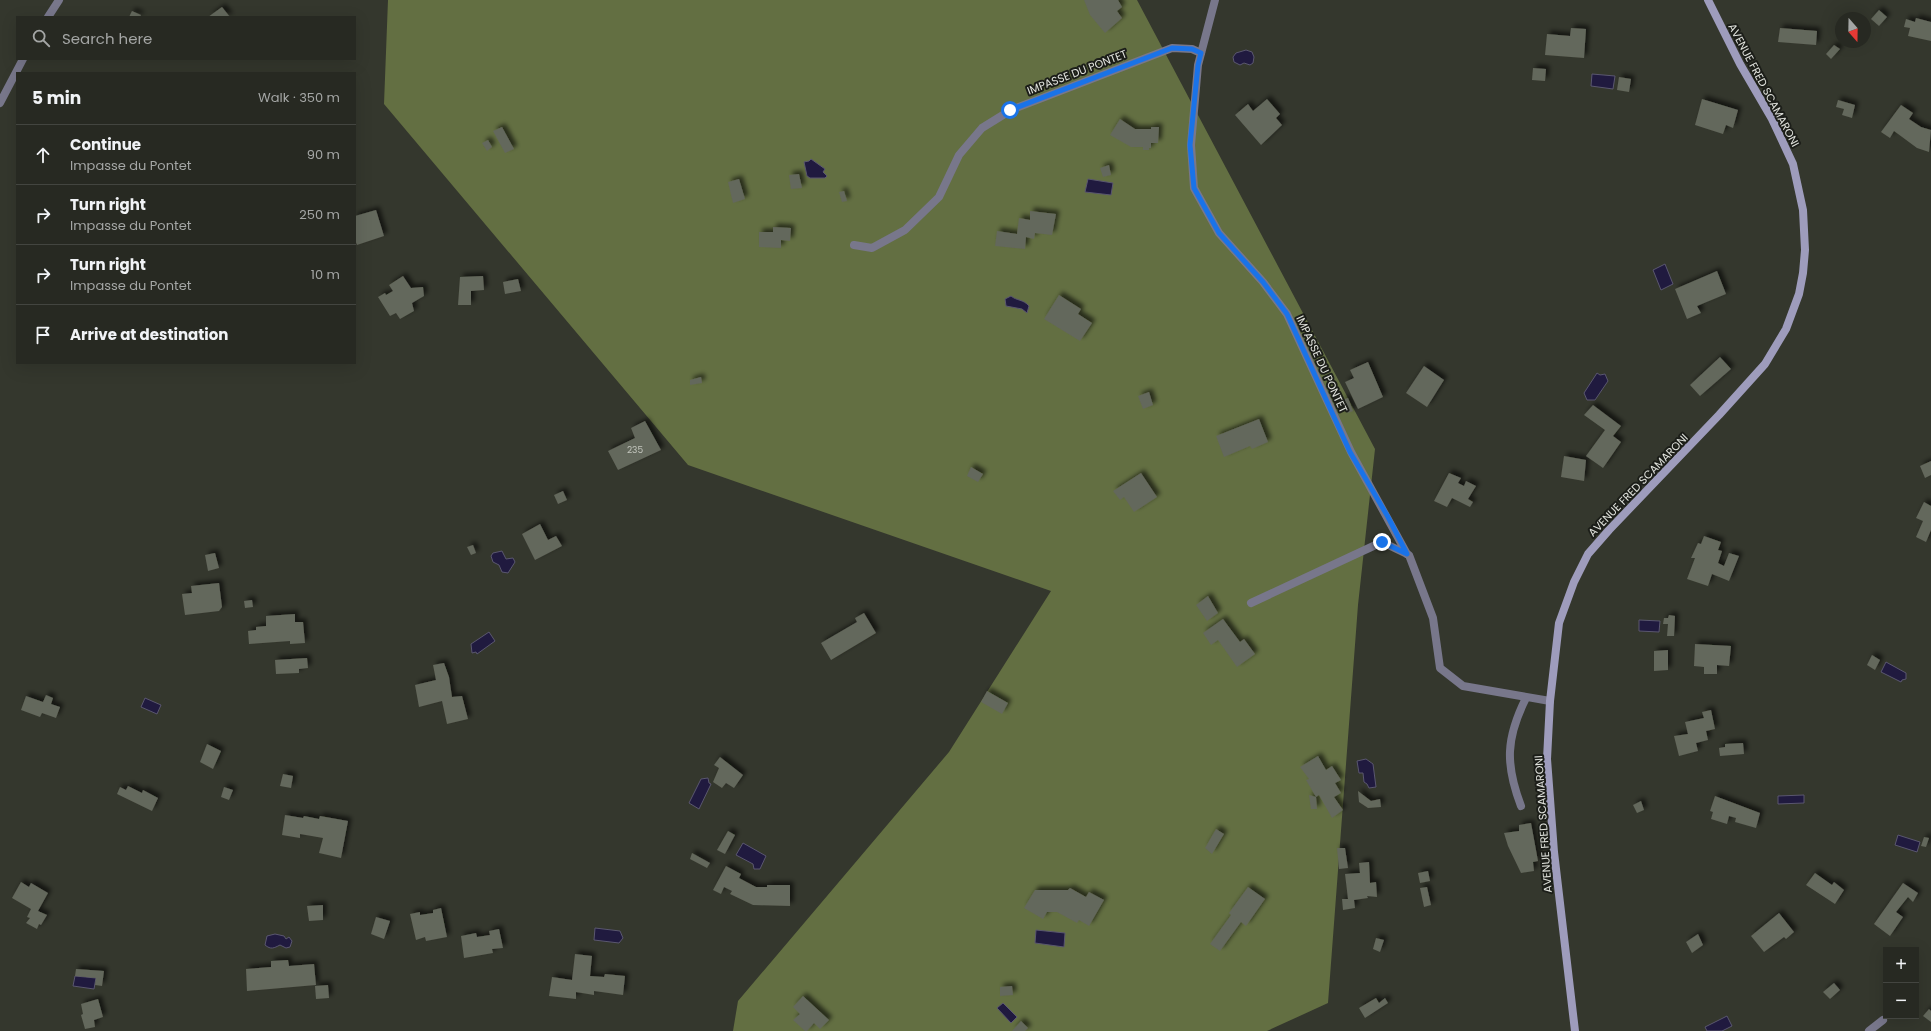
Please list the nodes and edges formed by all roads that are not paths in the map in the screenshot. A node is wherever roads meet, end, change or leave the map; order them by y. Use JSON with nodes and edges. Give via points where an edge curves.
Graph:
{"nodes":[{"id":1,"x":59,"y":0,"type":"edge"},
{"id":2,"x":1215,"y":0,"type":"edge"},
{"id":3,"x":1708,"y":0,"type":"edge"},
{"id":4,"x":49,"y":16,"type":"edge"},
{"id":5,"x":1201,"y":53,"type":"junction"},
{"id":6,"x":22,"y":60,"type":"edge"},
{"id":7,"x":16,"y":72,"type":"edge"},
{"id":8,"x":16,"y":72,"type":"edge"},
{"id":9,"x":0,"y":103,"type":"edge"},
{"id":10,"x":854,"y":245,"type":"dead end"},
{"id":11,"x":1407,"y":554,"type":"junction"},
{"id":12,"x":1251,"y":603,"type":"dead end"},
{"id":13,"x":1526,"y":698,"type":"junction"},
{"id":14,"x":1550,"y":701,"type":"junction"},
{"id":15,"x":1521,"y":806,"type":"dead end"},
{"id":16,"x":1883,"y":1020,"type":"dead end"},
{"id":17,"x":1574,"y":1031,"type":"edge"},
{"id":18,"x":1869,"y":1031,"type":"edge"}],
"edges":[{"from":1,"to":4,"type":"street"},
{"from":2,"to":5,"type":"street","name":"IMPASSE DU PONTET"},
{"from":3,"to":14,"type":"main road","name":"AVENUE FRED SCAMARONI","via":[[1793,164],[1803,210],[1805,250],[1799,294],[1786,329],[1765,364],[1588,554],[1574,582],[1559,623]]},
{"from":5,"to":10,"type":"street","name":"IMPASSE DU PONTET","via":[[1192,49],[1172,48],[1010,110],[982,128],[959,155],[939,197],[905,230],[872,248]]},
{"from":5,"to":11,"type":"street","name":"IMPASSE DU PONTET","via":[[1190,145],[1194,188],[1219,233],[1263,282],[1287,314],[1350,452]]},
{"from":6,"to":8,"type":"street"},
{"from":7,"to":9,"type":"street"},
{"from":11,"to":12,"type":"street","via":[[1382,542]]},
{"from":11,"to":13,"type":"street","name":"IMPASSE DU PONTET","via":[[1433,618],[1440,668],[1464,686]]},
{"from":13,"to":14,"type":"street","name":"IMPASSE DU PONTET"},
{"from":13,"to":15,"type":"street","via":[[1517,716],[1509,749],[1514,787]]},
{"from":14,"to":17,"type":"main road","name":"AVENUE FRED SCAMARONI","via":[[1547,759]]},
{"from":16,"to":18,"type":"street"}]}
